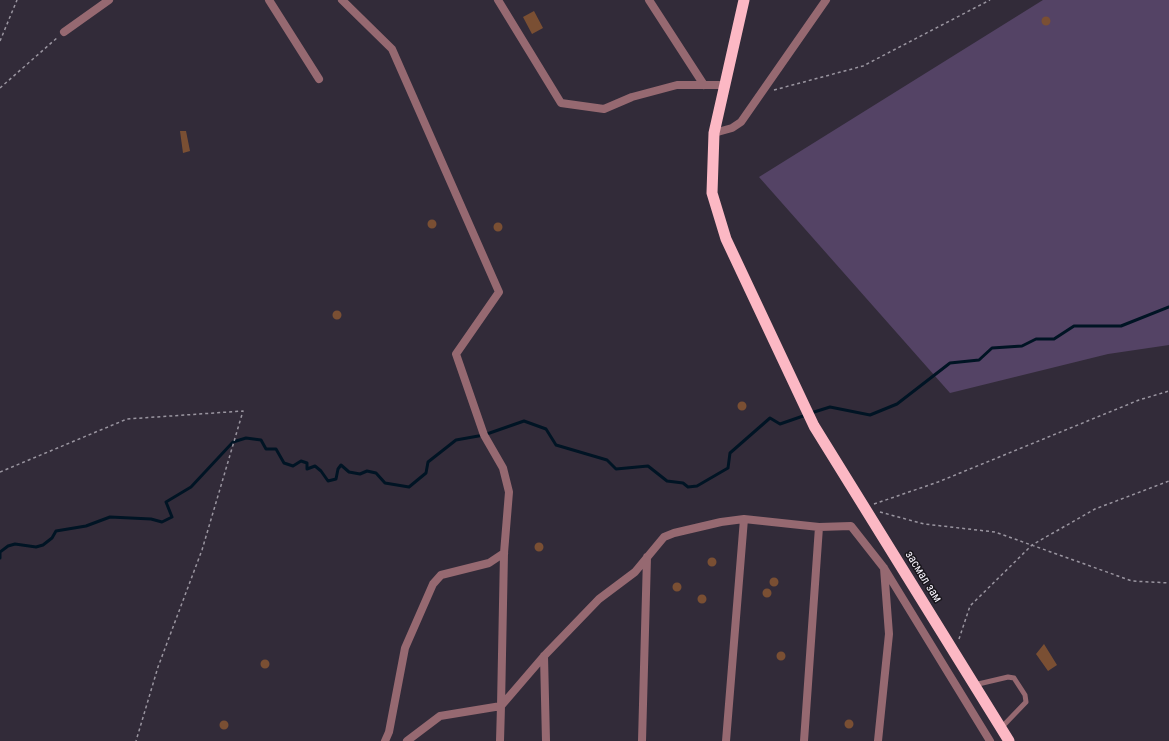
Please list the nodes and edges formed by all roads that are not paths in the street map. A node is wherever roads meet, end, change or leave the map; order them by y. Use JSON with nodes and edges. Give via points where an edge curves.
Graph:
{"nodes":[{"id":1,"x":109,"y":0,"type":"edge"},
{"id":2,"x":269,"y":0,"type":"edge"},
{"id":3,"x":342,"y":0,"type":"edge"},
{"id":4,"x":498,"y":0,"type":"edge"},
{"id":5,"x":649,"y":0,"type":"edge"},
{"id":6,"x":744,"y":0,"type":"edge"},
{"id":7,"x":826,"y":0,"type":"edge"},
{"id":8,"x":64,"y":32,"type":"road end"},
{"id":9,"x":319,"y":79,"type":"dead end"},
{"id":10,"x":704,"y":85,"type":"junction"},
{"id":11,"x":725,"y":85,"type":"junction"},
{"id":12,"x":714,"y":133,"type":"junction"},
{"id":13,"x":744,"y":519,"type":"junction"},
{"id":14,"x":819,"y":527,"type":"junction"},
{"id":15,"x":504,"y":553,"type":"junction"},
{"id":16,"x":647,"y":557,"type":"junction"},
{"id":17,"x":884,"y":568,"type":"junction"},
{"id":18,"x":544,"y":656,"type":"junction"},
{"id":19,"x":974,"y":685,"type":"junction"},
{"id":20,"x":500,"y":706,"type":"junction"},
{"id":21,"x":1001,"y":728,"type":"junction"},
{"id":22,"x":385,"y":741,"type":"edge"},
{"id":23,"x":408,"y":741,"type":"edge"},
{"id":24,"x":500,"y":741,"type":"edge"},
{"id":25,"x":546,"y":741,"type":"edge"},
{"id":26,"x":642,"y":741,"type":"edge"},
{"id":27,"x":726,"y":741,"type":"edge"},
{"id":28,"x":804,"y":741,"type":"edge"},
{"id":29,"x":878,"y":741,"type":"edge"},
{"id":30,"x":990,"y":741,"type":"edge"},
{"id":31,"x":1009,"y":741,"type":"edge"}],
"edges":[{"from":1,"to":8,"type":"street"},
{"from":2,"to":9,"type":"street"},
{"from":3,"to":15,"type":"street","via":[[392,49],[499,292],[456,354],[484,436],[503,468],[509,492]]},
{"from":4,"to":10,"type":"street","via":[[562,103],[604,109],[632,97],[677,85]]},
{"from":5,"to":10,"type":"street"},
{"from":6,"to":11,"type":"highway","name":"засмал зам"},
{"from":7,"to":12,"type":"street","via":[[740,122],[732,128]]},
{"from":10,"to":11,"type":"street"},
{"from":11,"to":12,"type":"highway","name":"засмал зам"},
{"from":12,"to":19,"type":"highway","name":"засмал зам","via":[[712,193],[726,239],[801,400],[814,426]]},
{"from":13,"to":14,"type":"street"},
{"from":13,"to":16,"type":"street","via":[[674,533],[664,537]]},
{"from":13,"to":27,"type":"street"},
{"from":14,"to":17,"type":"street","via":[[851,526]]},
{"from":14,"to":28,"type":"street"},
{"from":15,"to":20,"type":"street"},
{"from":15,"to":22,"type":"street","via":[[489,564],[441,575],[433,584],[405,648],[389,732]]},
{"from":16,"to":18,"type":"street","via":[[634,572],[599,599]]},
{"from":16,"to":26,"type":"street"},
{"from":17,"to":29,"type":"street","via":[[889,634]]},
{"from":17,"to":30,"type":"street"},
{"from":18,"to":20,"type":"street"},
{"from":18,"to":25,"type":"street"},
{"from":19,"to":21,"type":"highway","name":"засмал зам"},
{"from":19,"to":21,"type":"lane","via":[[1008,677],[1014,678],[1025,695],[1026,702]]},
{"from":20,"to":23,"type":"street","via":[[440,716]]},
{"from":20,"to":24,"type":"street"},
{"from":21,"to":31,"type":"highway","name":"засмал зам"}]}
